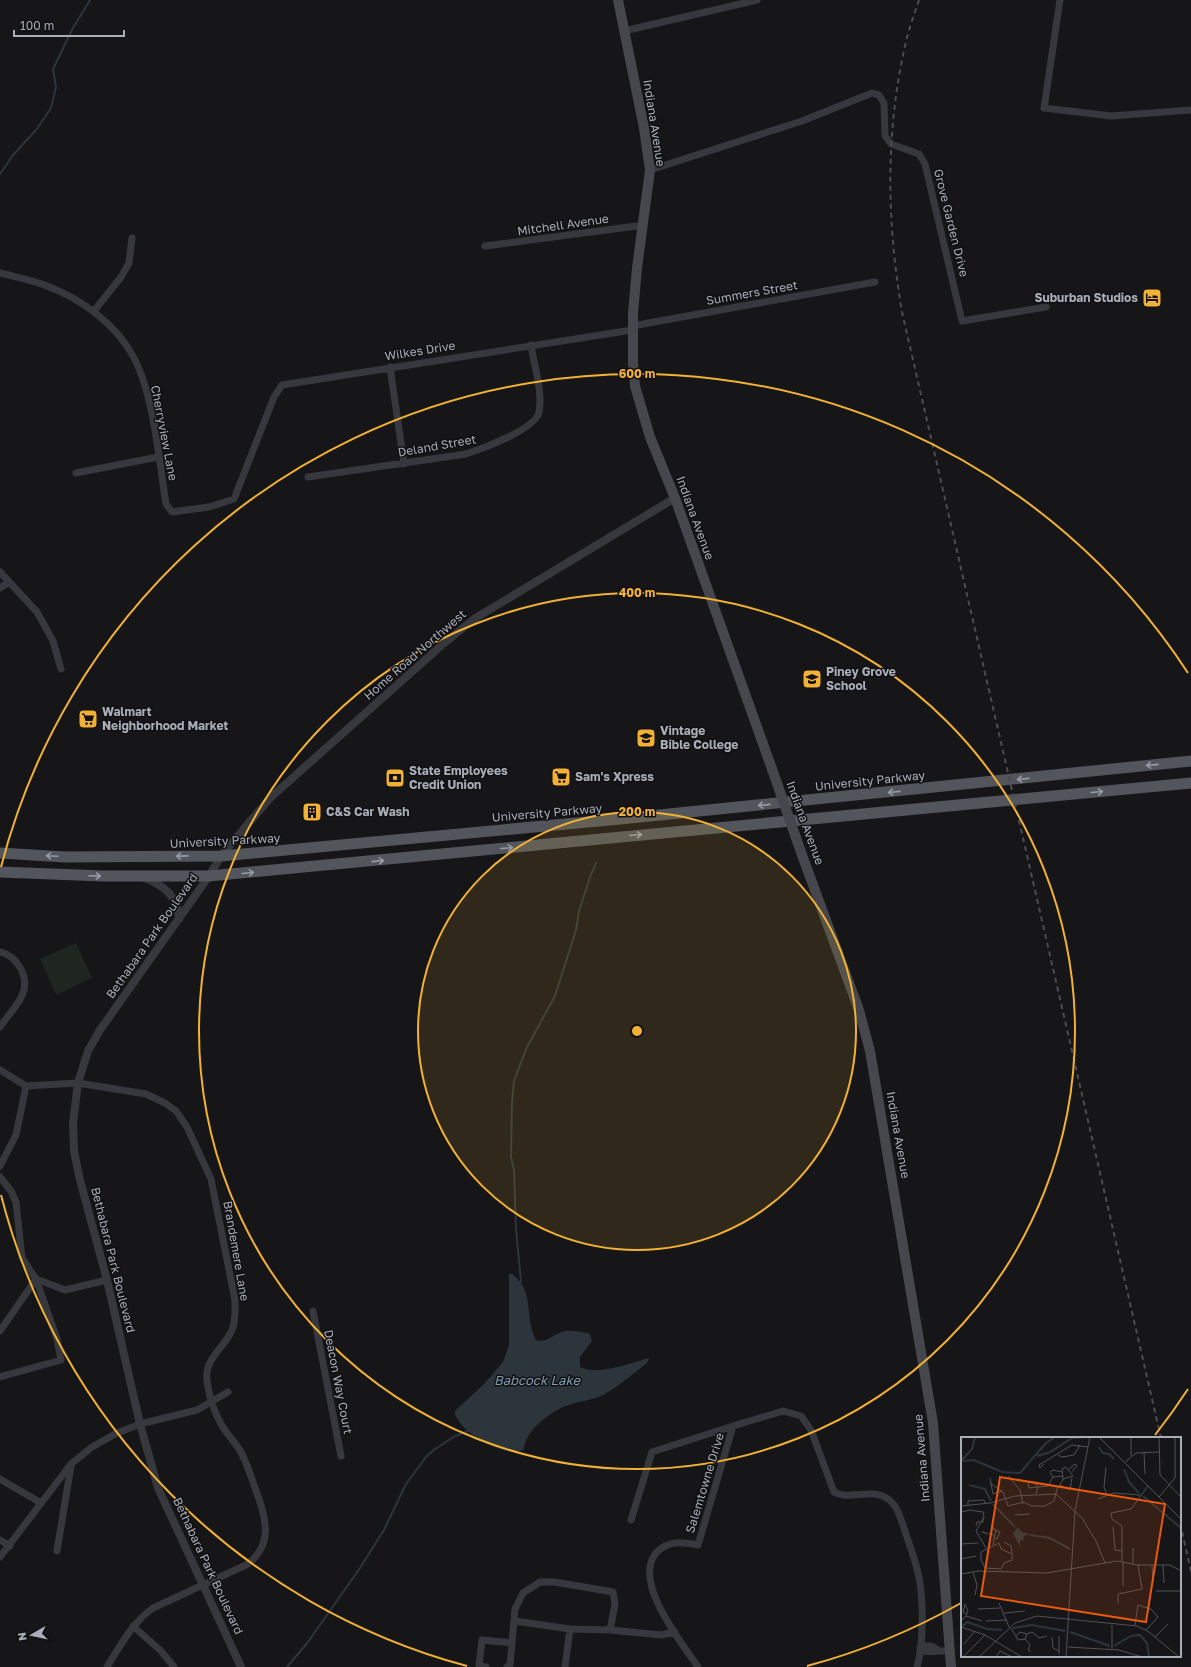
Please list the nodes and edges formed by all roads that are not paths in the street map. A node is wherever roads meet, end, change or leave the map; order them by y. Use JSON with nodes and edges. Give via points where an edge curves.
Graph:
{"nodes":[{"id":1,"x":618,"y":0,"type":"edge"},
{"id":2,"x":757,"y":0,"type":"edge"},
{"id":3,"x":1060,"y":0,"type":"edge"},
{"id":4,"x":624,"y":31,"type":"junction"},
{"id":5,"x":1191,"y":110,"type":"edge"},
{"id":6,"x":650,"y":170,"type":"junction"},
{"id":7,"x":644,"y":225,"type":"junction"},
{"id":8,"x":132,"y":238,"type":"dead end"},
{"id":9,"x":485,"y":246,"type":"dead end"},
{"id":10,"x":0,"y":273,"type":"edge"},
{"id":11,"x":875,"y":282,"type":"dead end"},
{"id":12,"x":1046,"y":307,"type":"dead end"},
{"id":13,"x":94,"y":311,"type":"junction"},
{"id":14,"x":632,"y":328,"type":"junction"},
{"id":15,"x":531,"y":345,"type":"junction"},
{"id":16,"x":390,"y":367,"type":"junction"},
{"id":17,"x":254,"y":450,"type":"joint"},
{"id":18,"x":158,"y":457,"type":"junction"},
{"id":19,"x":404,"y":464,"type":"junction"},
{"id":20,"x":76,"y":472,"type":"dead end"},
{"id":21,"x":308,"y":477,"type":"dead end"},
{"id":22,"x":675,"y":498,"type":"junction"},
{"id":23,"x":0,"y":572,"type":"edge"},
{"id":24,"x":9,"y":582,"type":"junction"},
{"id":25,"x":0,"y":588,"type":"edge"},
{"id":26,"x":61,"y":669,"type":"dead end"},
{"id":27,"x":1191,"y":761,"type":"edge"},
{"id":28,"x":1191,"y":783,"type":"edge"},
{"id":29,"x":0,"y":853,"type":"edge"},
{"id":30,"x":221,"y":856,"type":"junction"},
{"id":31,"x":0,"y":872,"type":"edge"},
{"id":32,"x":140,"y":876,"type":"junction"},
{"id":33,"x":209,"y":876,"type":"junction"},
{"id":34,"x":179,"y":919,"type":"junction"},
{"id":35,"x":0,"y":952,"type":"edge"},
{"id":36,"x":0,"y":1027,"type":"edge"},
{"id":37,"x":0,"y":1070,"type":"edge"},
{"id":38,"x":78,"y":1083,"type":"junction"},
{"id":39,"x":26,"y":1086,"type":"junction"},
{"id":40,"x":0,"y":1166,"type":"edge"},
{"id":41,"x":0,"y":1177,"type":"edge"},
{"id":42,"x":36,"y":1279,"type":"junction"},
{"id":43,"x":107,"y":1280,"type":"junction"},
{"id":44,"x":314,"y":1311,"type":"dead end"},
{"id":45,"x":0,"y":1331,"type":"edge"},
{"id":46,"x":0,"y":1378,"type":"edge"},
{"id":47,"x":228,"y":1392,"type":"dead end"},
{"id":48,"x":213,"y":1402,"type":"junction"},
{"id":49,"x":140,"y":1424,"type":"junction"},
{"id":50,"x":733,"y":1426,"type":"junction"},
{"id":51,"x":341,"y":1456,"type":"dead end"},
{"id":52,"x":71,"y":1464,"type":"junction"},
{"id":53,"x":0,"y":1479,"type":"edge"},
{"id":54,"x":41,"y":1503,"type":"junction"},
{"id":55,"x":631,"y":1520,"type":"dead end"},
{"id":56,"x":0,"y":1540,"type":"edge"},
{"id":57,"x":10,"y":1546,"type":"junction"},
{"id":58,"x":56,"y":1551,"type":"dead end"},
{"id":59,"x":0,"y":1557,"type":"edge"},
{"id":60,"x":204,"y":1585,"type":"junction"},
{"id":61,"x":515,"y":1621,"type":"junction"},
{"id":62,"x":133,"y":1626,"type":"junction"},
{"id":63,"x":570,"y":1629,"type":"junction"},
{"id":64,"x":610,"y":1630,"type":"junction"},
{"id":65,"x":675,"y":1632,"type":"junction"},
{"id":66,"x":512,"y":1643,"type":"junction"},
{"id":67,"x":922,"y":1647,"type":"junction"},
{"id":68,"x":949,"y":1650,"type":"junction"},
{"id":69,"x":107,"y":1667,"type":"edge"},
{"id":70,"x":174,"y":1667,"type":"edge"},
{"id":71,"x":241,"y":1667,"type":"edge"},
{"id":72,"x":486,"y":1667,"type":"edge"},
{"id":73,"x":507,"y":1667,"type":"edge"},
{"id":74,"x":566,"y":1667,"type":"edge"},
{"id":75,"x":698,"y":1667,"type":"edge"},
{"id":76,"x":917,"y":1667,"type":"edge"},
{"id":77,"x":951,"y":1667,"type":"edge"}],
"edges":[{"from":1,"to":4,"type":"main road","name":"Indiana Avenue"},
{"from":2,"to":4,"type":"street"},
{"from":3,"to":5,"type":"street","via":[[1044,108],[1111,116]]},
{"from":4,"to":6,"type":"main road","name":"Indiana Avenue"},
{"from":6,"to":7,"type":"main road","name":"Indiana Avenue"},
{"from":6,"to":12,"type":"street","name":"Grove Garden Drive","via":[[802,121],[872,93],[878,95],[884,103],[884,136],[891,144],[919,154],[925,164],[962,321]]},
{"from":7,"to":9,"type":"street","name":"Mitchell Avenue"},
{"from":7,"to":14,"type":"main road","name":"Indiana Avenue"},
{"from":8,"to":13,"type":"street","via":[[129,263]]},
{"from":10,"to":13,"type":"street","name":"Cherryview Lane","via":[[47,286]]},
{"from":11,"to":14,"type":"street","name":"Summers Street"},
{"from":13,"to":18,"type":"street","name":"Cherryview Lane","via":[[109,325],[134,358],[150,406]]},
{"from":14,"to":15,"type":"street","name":"Wilkes Drive"},
{"from":14,"to":22,"type":"main road","name":"Indiana Avenue","via":[[638,399],[650,437]]},
{"from":15,"to":16,"type":"street","name":"Wilkes Drive"},
{"from":15,"to":19,"type":"street","name":"Deland Street","via":[[539,396],[539,414],[532,424],[485,448],[466,454]]},
{"from":16,"to":17,"type":"street","name":"Wilkes Drive","via":[[282,385],[274,397]]},
{"from":16,"to":19,"type":"street"},
{"from":17,"to":18,"type":"street","name":"Cherryview Lane","via":[[234,499],[210,507],[172,512],[166,504]]},
{"from":18,"to":20,"type":"street"},
{"from":19,"to":21,"type":"street","name":"Deland Street"},
{"from":22,"to":30,"type":"street","name":"Home Road Northwest","via":[[474,619],[270,798]]},
{"from":22,"to":68,"type":"main road","name":"Indiana Avenue","bridge":true,"via":[[859,1010],[870,1051],[935,1440]]},
{"from":23,"to":24,"type":"street"},
{"from":24,"to":25,"type":"street"},
{"from":24,"to":26,"type":"street","via":[[37,612],[53,641]]},
{"from":27,"to":30,"type":"main road","name":"University Parkway","one_way":true},
{"from":33,"to":28,"type":"main road","one_way":true},
{"from":30,"to":29,"type":"main road","name":"University Parkway","one_way":true,"via":[[70,857]]},
{"from":30,"to":33,"type":"street","name":"Home Road Northwest"},
{"from":31,"to":32,"type":"main road","one_way":true},
{"from":32,"to":33,"type":"main road"},
{"from":32,"to":34,"type":"street","via":[[154,882],[173,897],[177,904]]},
{"from":33,"to":34,"type":"street","name":"Bethabara Park Boulevard"},
{"from":34,"to":38,"type":"street","name":"Bethabara Park Boulevard","via":[[100,1030],[88,1051]]},
{"from":35,"to":36,"type":"street","via":[[15,960],[24,981],[22,994]]},
{"from":37,"to":39,"type":"street"},
{"from":38,"to":39,"type":"street","name":"Brandemere Lane"},
{"from":38,"to":43,"type":"street","name":"Bethabara Park Boulevard","via":[[73,1123],[74,1151]]},
{"from":38,"to":48,"type":"street","name":"Brandemere Lane","via":[[146,1094],[165,1103],[180,1116],[207,1166],[235,1300],[232,1330],[208,1366],[207,1386]]},
{"from":39,"to":40,"type":"street","via":[[16,1135]]},
{"from":41,"to":42,"type":"street","via":[[16,1202],[22,1258]]},
{"from":42,"to":43,"type":"street","via":[[65,1290]]},
{"from":42,"to":45,"type":"street"},
{"from":42,"to":46,"type":"street","via":[[57,1339],[61,1360]]},
{"from":43,"to":49,"type":"street","name":"Bethabara Park Boulevard"},
{"from":44,"to":51,"type":"street","name":"Deacon Way Court"},
{"from":47,"to":48,"type":"street"},
{"from":48,"to":49,"type":"street","via":[[187,1414]]},
{"from":48,"to":60,"type":"street","name":"Brandemere Lane","via":[[220,1422],[245,1462],[262,1508],[266,1528],[262,1548],[255,1559]]},
{"from":49,"to":52,"type":"street","via":[[103,1440]]},
{"from":49,"to":60,"type":"street","name":"Bethabara Park Boulevard","via":[[158,1488]]},
{"from":50,"to":55,"type":"street","via":[[652,1452]]},
{"from":50,"to":65,"type":"street","name":"Salemtowne Drive","via":[[698,1545],[681,1542],[666,1545],[657,1552],[651,1562],[650,1576],[659,1607]]},
{"from":50,"to":67,"type":"street","name":"Salemtowne Drive","via":[[778,1412],[795,1413],[811,1430],[834,1492],[841,1495],[881,1495],[892,1503],[918,1571]]},
{"from":52,"to":54,"type":"street"},
{"from":52,"to":58,"type":"street"},
{"from":53,"to":54,"type":"street"},
{"from":54,"to":57,"type":"street"},
{"from":56,"to":57,"type":"street"},
{"from":57,"to":59,"type":"street"},
{"from":60,"to":62,"type":"street","name":"Brandemere Lane","via":[[153,1608]]},
{"from":60,"to":71,"type":"street","name":"Bethabara Park Boulevard"},
{"from":61,"to":63,"type":"street"},
{"from":61,"to":64,"type":"street","via":[[515,1609],[523,1593],[540,1582],[555,1582],[613,1592],[615,1604]]},
{"from":61,"to":66,"type":"street"},
{"from":62,"to":69,"type":"street","name":"Brandemere Lane"},
{"from":62,"to":70,"type":"street","via":[[170,1660]]},
{"from":63,"to":64,"type":"street"},
{"from":63,"to":74,"type":"street"},
{"from":64,"to":65,"type":"street","via":[[662,1635]]},
{"from":65,"to":75,"type":"street","name":"Salemtowne Drive"},
{"from":66,"to":72,"type":"street","via":[[482,1640],[479,1666]]},
{"from":66,"to":73,"type":"street","via":[[510,1665]]},
{"from":67,"to":68,"type":"street","via":[[924,1651],[931,1652]]},
{"from":67,"to":76,"type":"street","name":"Salemtowne Drive"},
{"from":68,"to":77,"type":"main road","name":"Indiana Avenue"}]}
